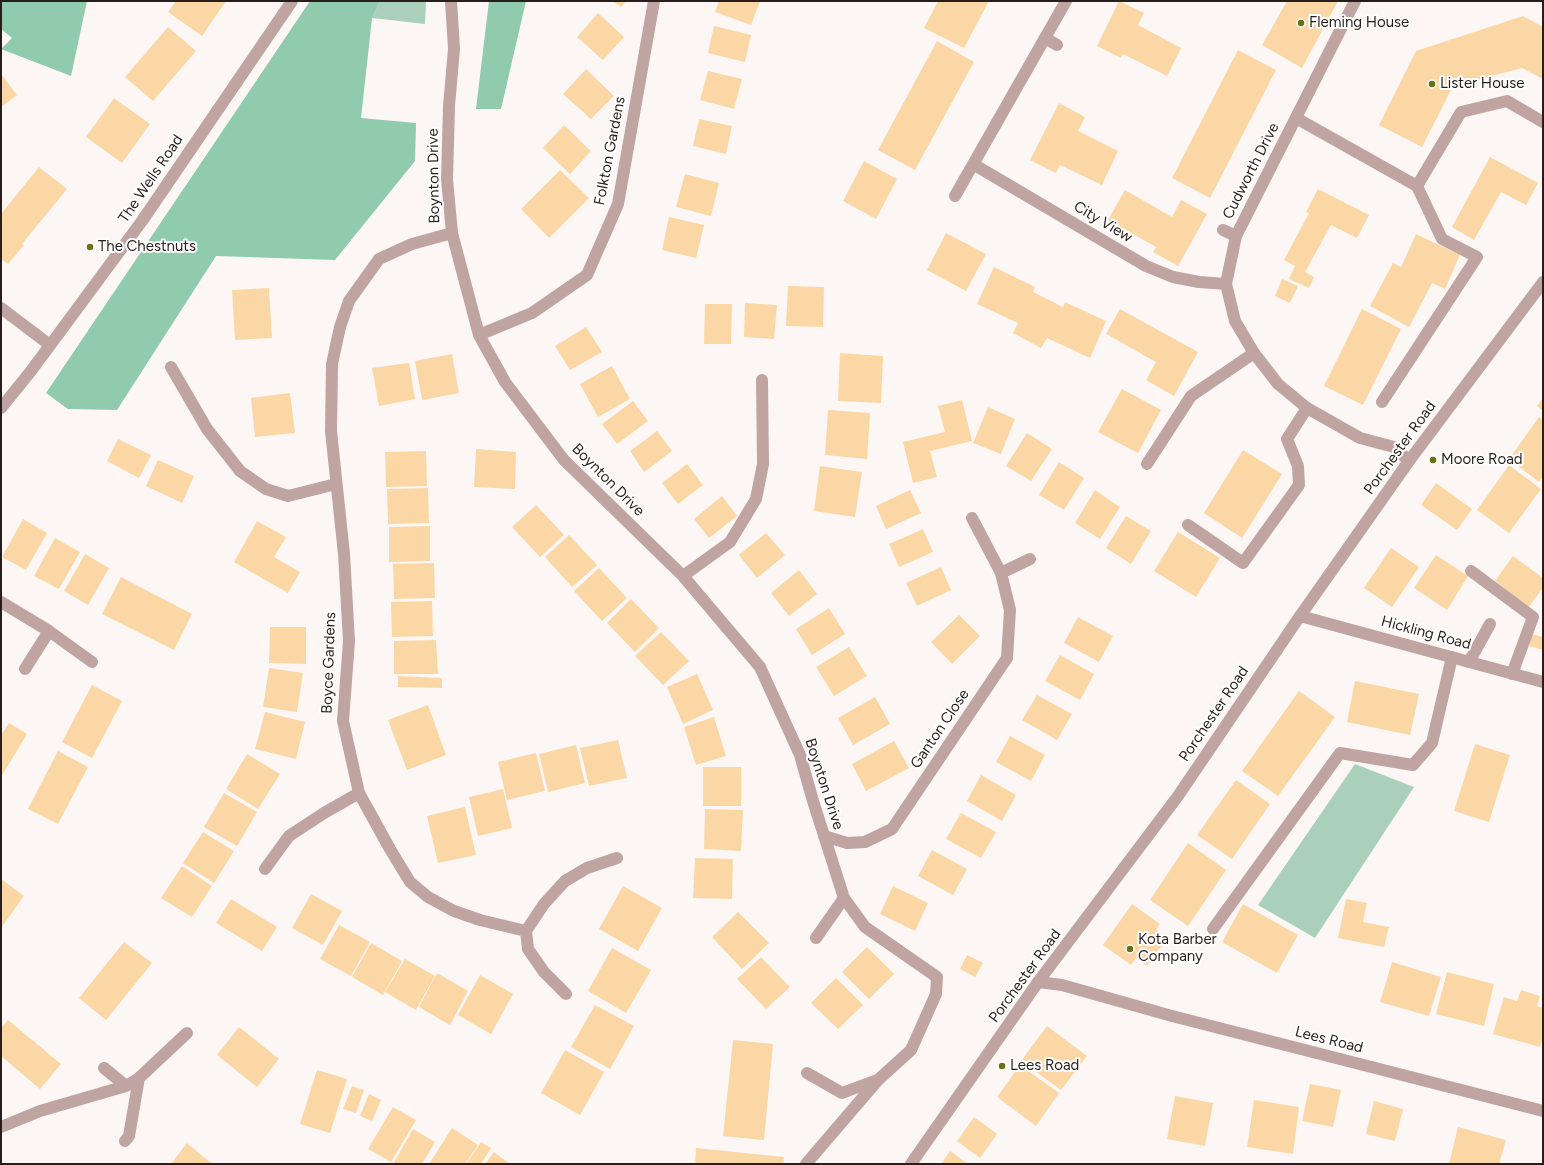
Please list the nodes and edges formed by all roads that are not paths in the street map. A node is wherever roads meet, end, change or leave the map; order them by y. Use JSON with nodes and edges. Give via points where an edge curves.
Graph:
{"nodes":[{"id":1,"x":292,"y":1,"type":"edge"},
{"id":2,"x":451,"y":1,"type":"edge"},
{"id":3,"x":654,"y":1,"type":"edge"},
{"id":4,"x":1066,"y":1,"type":"edge"},
{"id":5,"x":1355,"y":1,"type":"edge"},
{"id":6,"x":1045,"y":38,"type":"junction"},
{"id":7,"x":1058,"y":45,"type":"dead end"},
{"id":8,"x":1296,"y":118,"type":"junction"},
{"id":9,"x":1543,"y":122,"type":"edge"},
{"id":10,"x":973,"y":164,"type":"junction"},
{"id":11,"x":1417,"y":186,"type":"junction"},
{"id":12,"x":955,"y":196,"type":"dead end"},
{"id":13,"x":1223,"y":230,"type":"dead end"},
{"id":14,"x":452,"y":233,"type":"junction"},
{"id":15,"x":1236,"y":236,"type":"junction"},
{"id":16,"x":1543,"y":282,"type":"edge"},
{"id":17,"x":1226,"y":284,"type":"junction"},
{"id":18,"x":1,"y":308,"type":"edge"},
{"id":19,"x":479,"y":335,"type":"junction"},
{"id":20,"x":50,"y":345,"type":"junction"},
{"id":21,"x":1254,"y":353,"type":"junction"},
{"id":22,"x":171,"y":367,"type":"dead end"},
{"id":23,"x":762,"y":380,"type":"dead end"},
{"id":24,"x":1382,"y":402,"type":"dead end"},
{"id":25,"x":1,"y":408,"type":"edge"},
{"id":26,"x":1307,"y":408,"type":"junction"},
{"id":27,"x":1409,"y":461,"type":"junction"},
{"id":28,"x":1147,"y":464,"type":"dead end"},
{"id":29,"x":336,"y":484,"type":"junction"},
{"id":30,"x":972,"y":518,"type":"dead end"},
{"id":31,"x":1188,"y":525,"type":"dead end"},
{"id":32,"x":1030,"y":559,"type":"dead end"},
{"id":33,"x":1471,"y":570,"type":"dead end"},
{"id":34,"x":1001,"y":573,"type":"junction"},
{"id":35,"x":683,"y":576,"type":"junction"},
{"id":36,"x":1,"y":602,"type":"edge"},
{"id":37,"x":1300,"y":616,"type":"junction"},
{"id":38,"x":1490,"y":624,"type":"dead end"},
{"id":39,"x":49,"y":631,"type":"junction"},
{"id":40,"x":1452,"y":657,"type":"junction"},
{"id":41,"x":92,"y":662,"type":"dead end"},
{"id":42,"x":1469,"y":662,"type":"junction"},
{"id":43,"x":26,"y":670,"type":"dead end"},
{"id":44,"x":1512,"y":674,"type":"junction"},
{"id":45,"x":1543,"y":682,"type":"edge"},
{"id":46,"x":359,"y":793,"type":"junction"},
{"id":47,"x":824,"y":836,"type":"junction"},
{"id":48,"x":617,"y":858,"type":"dead end"},
{"id":49,"x":265,"y":869,"type":"dead end"},
{"id":50,"x":844,"y":898,"type":"junction"},
{"id":51,"x":1213,"y":929,"type":"dead end"},
{"id":52,"x":526,"y":932,"type":"junction"},
{"id":53,"x":816,"y":938,"type":"dead end"},
{"id":54,"x":1038,"y":982,"type":"junction"},
{"id":55,"x":566,"y":994,"type":"dead end"},
{"id":56,"x":186,"y":1033,"type":"dead end"},
{"id":57,"x":104,"y":1068,"type":"dead end"},
{"id":58,"x":807,"y":1073,"type":"dead end"},
{"id":59,"x":139,"y":1078,"type":"junction"},
{"id":60,"x":878,"y":1080,"type":"junction"},
{"id":61,"x":126,"y":1086,"type":"junction"},
{"id":62,"x":1543,"y":1111,"type":"edge"},
{"id":63,"x":1,"y":1127,"type":"edge"},
{"id":64,"x":125,"y":1141,"type":"dead end"},
{"id":65,"x":806,"y":1164,"type":"edge"},
{"id":66,"x":911,"y":1164,"type":"edge"}],
"edges":[{"from":1,"to":20,"type":"street","name":"The Wells Road","via":[[142,221]]},
{"from":2,"to":14,"type":"street","name":"Boynton Drive","via":[[454,49],[447,179]]},
{"from":3,"to":19,"type":"street","name":"Folkton Gardens","via":[[618,204],[587,275],[532,313]]},
{"from":4,"to":6,"type":"street"},
{"from":5,"to":8,"type":"street"},
{"from":6,"to":7,"type":"street"},
{"from":6,"to":10,"type":"street"},
{"from":8,"to":11,"type":"street","name":"Cudworth Drive"},
{"from":8,"to":15,"type":"street","name":"Cudworth Drive"},
{"from":9,"to":11,"type":"street","via":[[1507,101],[1461,112]]},
{"from":10,"to":12,"type":"street"},
{"from":10,"to":17,"type":"street","name":"City View","via":[[1146,266],[1173,277]]},
{"from":11,"to":24,"type":"street","via":[[1442,239],[1477,257]]},
{"from":13,"to":15,"type":"street"},
{"from":14,"to":19,"type":"street","name":"Boynton Drive"},
{"from":14,"to":29,"type":"street","name":"Boyce Gardens","via":[[412,244],[379,259],[348,301],[332,364],[331,431]]},
{"from":15,"to":17,"type":"street","name":"Cudworth Drive"},
{"from":16,"to":27,"type":"street","name":"Porchester Road"},
{"from":17,"to":21,"type":"street","name":"Cudworth Drive","via":[[1235,321]]},
{"from":18,"to":20,"type":"street"},
{"from":19,"to":35,"type":"street","name":"Boynton Drive","via":[[505,382],[564,460]]},
{"from":20,"to":25,"type":"street","name":"The Wells Road"},
{"from":21,"to":26,"type":"street","name":"Cudworth Drive","via":[[1278,384]]},
{"from":21,"to":28,"type":"street","via":[[1192,396]]},
{"from":22,"to":29,"type":"street","via":[[207,429],[240,471],[266,489],[288,496]]},
{"from":23,"to":35,"type":"street","via":[[763,464],[756,499],[730,542]]},
{"from":26,"to":27,"type":"street","name":"Cudworth Drive","via":[[1360,438],[1394,447]]},
{"from":26,"to":31,"type":"street","via":[[1287,440],[1298,466],[1299,485],[1244,563]]},
{"from":27,"to":37,"type":"street","name":"Porchester Road"},
{"from":29,"to":46,"type":"street","name":"Boyce Gardens","via":[[344,554],[349,640],[343,721]]},
{"from":30,"to":34,"type":"street","name":"Ganton Close"},
{"from":32,"to":34,"type":"street"},
{"from":33,"to":44,"type":"street","via":[[1533,617]]},
{"from":34,"to":47,"type":"street","name":"Ganton Close","via":[[1010,610],[1007,658],[892,829],[866,842],[847,843]]},
{"from":35,"to":47,"type":"street","name":"Boynton Drive","via":[[760,667],[800,755]]},
{"from":36,"to":39,"type":"street"},
{"from":37,"to":40,"type":"street","name":"Hickling Road"},
{"from":37,"to":54,"type":"street","name":"Porchester Road","via":[[1178,796]]},
{"from":38,"to":42,"type":"street"},
{"from":39,"to":41,"type":"street"},
{"from":39,"to":43,"type":"street"},
{"from":40,"to":42,"type":"street","name":"Hickling Road"},
{"from":40,"to":51,"type":"street","via":[[1432,743],[1413,765],[1340,753]]},
{"from":42,"to":44,"type":"street","name":"Hickling Road"},
{"from":44,"to":45,"type":"street","name":"Hickling Road"},
{"from":46,"to":49,"type":"street","via":[[289,836]]},
{"from":46,"to":52,"type":"street","name":"Boyce Gardens","via":[[410,882],[428,897],[454,911]]},
{"from":47,"to":50,"type":"street","name":"Boynton Drive"},
{"from":48,"to":52,"type":"street","via":[[587,868],[565,881],[544,904]]},
{"from":50,"to":53,"type":"street"},
{"from":50,"to":60,"type":"street","name":"Boynton Drive","via":[[865,927],[937,977],[936,994],[911,1050]]},
{"from":52,"to":55,"type":"street","via":[[528,949],[544,972]]},
{"from":54,"to":62,"type":"street","name":"Lees Road","via":[[1062,985],[1172,1016]]},
{"from":54,"to":66,"type":"street","name":"Porchester Road"},
{"from":56,"to":59,"type":"street"},
{"from":57,"to":61,"type":"street"},
{"from":58,"to":60,"type":"street","via":[[842,1093]]},
{"from":59,"to":61,"type":"street"},
{"from":59,"to":64,"type":"street","via":[[129,1136]]},
{"from":60,"to":65,"type":"street"},
{"from":61,"to":63,"type":"street","via":[[40,1111]]}]}
